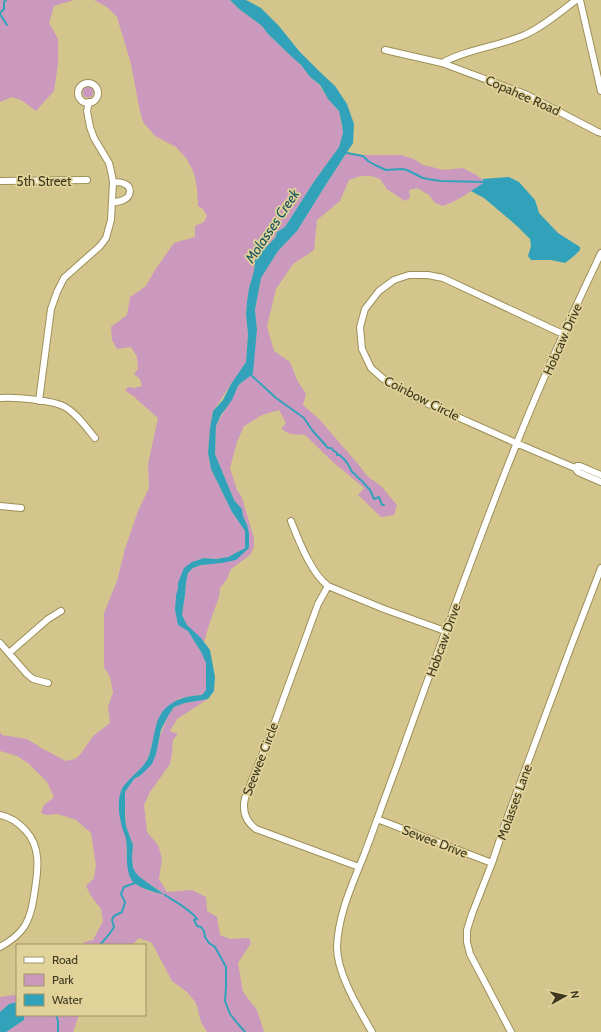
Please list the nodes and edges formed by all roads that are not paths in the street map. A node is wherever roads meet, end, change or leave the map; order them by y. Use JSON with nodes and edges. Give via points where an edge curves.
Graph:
{"nodes":[{"id":1,"x":576,"y":0,"type":"edge"},
{"id":2,"x":580,"y":0,"type":"edge"},
{"id":3,"x":386,"y":50,"type":"dead end"},
{"id":4,"x":442,"y":63,"type":"junction"},
{"id":5,"x":601,"y":91,"type":"edge"},
{"id":6,"x":89,"y":102,"type":"dead end"},
{"id":7,"x":601,"y":133,"type":"edge"},
{"id":8,"x":87,"y":180,"type":"dead end"},
{"id":9,"x":0,"y":181,"type":"edge"},
{"id":10,"x":113,"y":182,"type":"junction"},
{"id":11,"x":112,"y":202,"type":"junction"},
{"id":12,"x":601,"y":253,"type":"edge"},
{"id":13,"x":563,"y":334,"type":"junction"},
{"id":14,"x":0,"y":398,"type":"edge"},
{"id":15,"x":39,"y":401,"type":"junction"},
{"id":16,"x":95,"y":438,"type":"dead end"},
{"id":17,"x":516,"y":443,"type":"junction"},
{"id":18,"x":576,"y":468,"type":"junction"},
{"id":19,"x":601,"y":475,"type":"edge"},
{"id":20,"x":601,"y":482,"type":"edge"},
{"id":21,"x":0,"y":506,"type":"edge"},
{"id":22,"x":21,"y":508,"type":"dead end"},
{"id":23,"x":291,"y":521,"type":"dead end"},
{"id":24,"x":601,"y":568,"type":"edge"},
{"id":25,"x":328,"y":586,"type":"junction"},
{"id":26,"x":61,"y":610,"type":"dead end"},
{"id":27,"x":446,"y":632,"type":"junction"},
{"id":28,"x":0,"y":643,"type":"edge"},
{"id":29,"x":9,"y":653,"type":"junction"},
{"id":30,"x":48,"y":683,"type":"dead end"},
{"id":31,"x":0,"y":815,"type":"edge"},
{"id":32,"x":377,"y":819,"type":"junction"},
{"id":33,"x":492,"y":863,"type":"junction"},
{"id":34,"x":359,"y":867,"type":"junction"},
{"id":35,"x":0,"y":947,"type":"edge"},
{"id":36,"x":372,"y":1032,"type":"edge"},
{"id":37,"x":511,"y":1032,"type":"edge"}],
"edges":[{"from":1,"to":4,"type":"street","via":[[524,36],[452,57]]},
{"from":2,"to":5,"type":"street"},
{"from":3,"to":4,"type":"street","name":"Copahee Road"},
{"from":4,"to":7,"type":"street","name":"Copahee Road","via":[[525,94]]},
{"from":6,"to":10,"type":"street","via":[[87,111],[90,127],[109,163]]},
{"from":8,"to":9,"type":"street","name":"5th Street"},
{"from":10,"to":11,"type":"street"},
{"from":10,"to":11,"type":"street","via":[[124,183],[130,191],[126,199]]},
{"from":11,"to":15,"type":"street","via":[[106,238],[64,278],[55,296]]},
{"from":12,"to":13,"type":"street","name":"Hobcaw Drive"},
{"from":13,"to":17,"type":"street","name":"Hobcaw Drive"},
{"from":13,"to":17,"type":"street","name":"Coinbow Circle","via":[[443,278],[428,275],[409,275],[394,280],[379,291],[365,310],[360,327],[362,349],[371,368],[386,382]]},
{"from":14,"to":15,"type":"street"},
{"from":15,"to":16,"type":"street","via":[[65,407],[77,416]]},
{"from":17,"to":18,"type":"street","name":"Coinbow Circle"},
{"from":17,"to":27,"type":"street","name":"Hobcaw Drive"},
{"from":18,"to":19,"type":"street","via":[[580,466]]},
{"from":18,"to":20,"type":"street","via":[[578,472]]},
{"from":21,"to":22,"type":"street"},
{"from":23,"to":25,"type":"street","via":[[309,562]]},
{"from":24,"to":33,"type":"street","name":"Molasses Lane"},
{"from":25,"to":27,"type":"street"},
{"from":25,"to":34,"type":"street","name":"Seewee Circle","via":[[318,604],[245,798],[244,810],[248,821],[256,829]]},
{"from":26,"to":29,"type":"street"},
{"from":27,"to":32,"type":"street","name":"Hobcaw Drive"},
{"from":28,"to":29,"type":"street"},
{"from":29,"to":30,"type":"street","via":[[33,679]]},
{"from":31,"to":35,"type":"street","via":[[20,824],[28,833],[34,843],[38,863],[33,905],[28,918],[23,929]]},
{"from":32,"to":33,"type":"street","name":"Sewee Drive"},
{"from":32,"to":34,"type":"street","name":"Hobcaw Drive"},
{"from":33,"to":37,"type":"street","name":"Molasses Lane","via":[[472,914],[467,930],[467,942],[470,954]]},
{"from":34,"to":36,"type":"street","name":"Hobcaw Drive","via":[[342,913],[337,953],[348,987]]}]}
